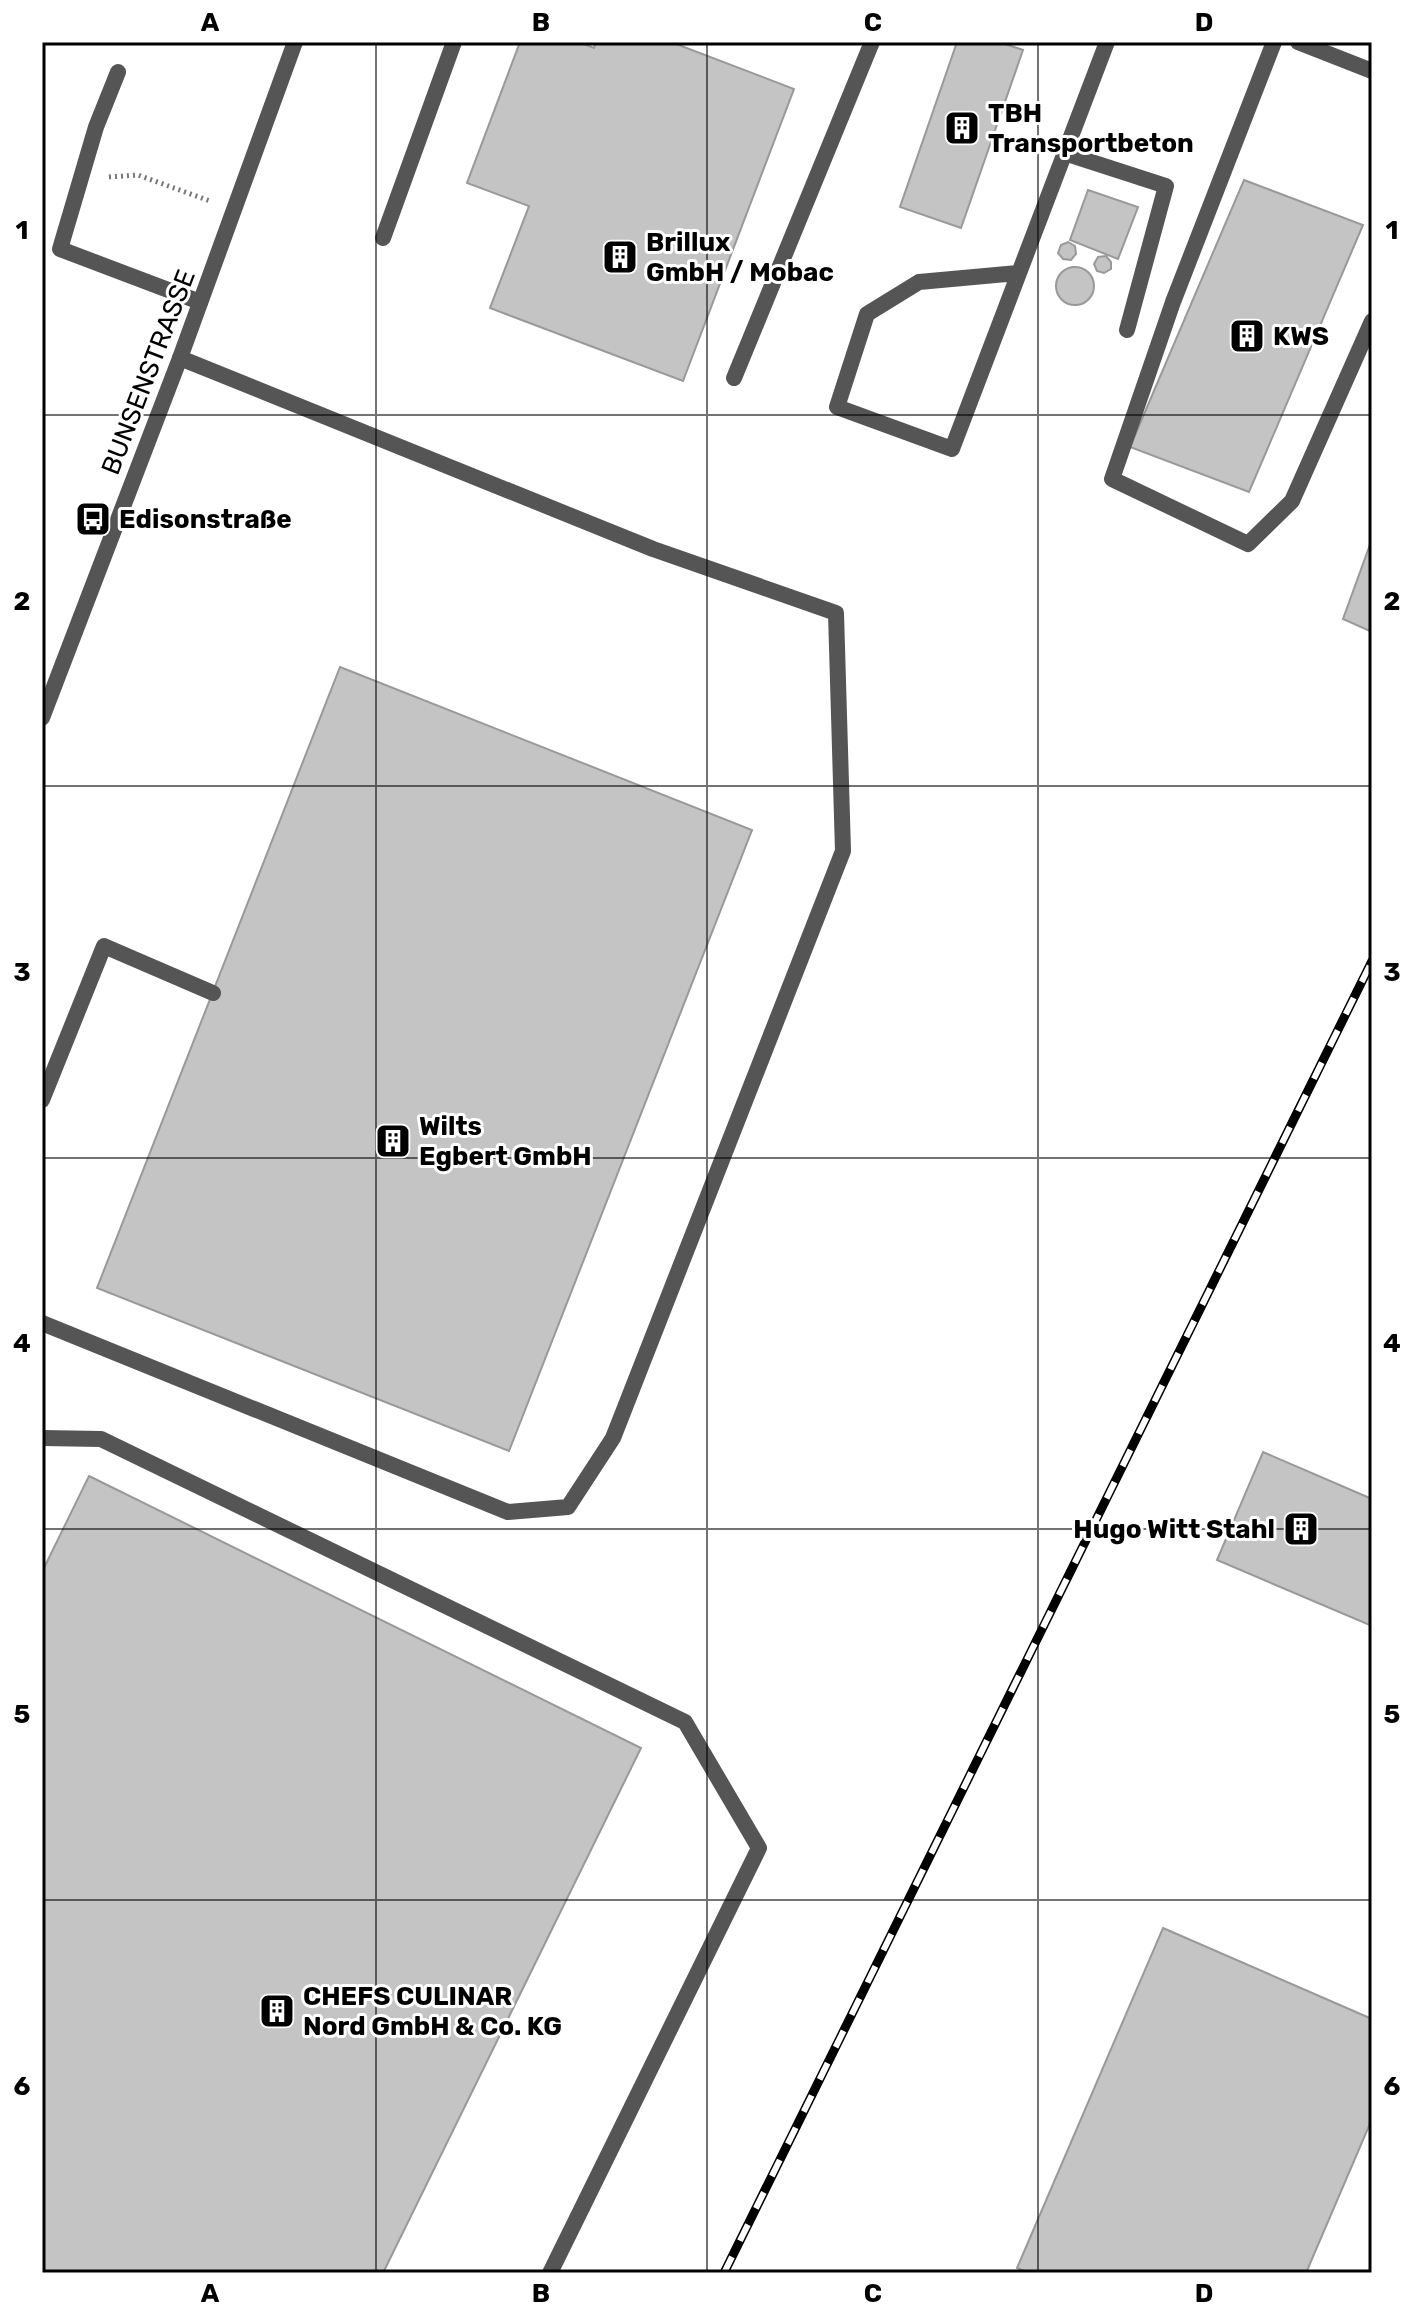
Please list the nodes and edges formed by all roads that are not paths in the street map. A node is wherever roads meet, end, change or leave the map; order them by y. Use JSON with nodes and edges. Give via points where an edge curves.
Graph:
{"nodes":[{"id":1,"x":295,"y":42,"type":"edge"},
{"id":2,"x":454,"y":42,"type":"edge"},
{"id":3,"x":872,"y":42,"type":"edge"},
{"id":4,"x":1107,"y":42,"type":"edge"},
{"id":5,"x":1274,"y":42,"type":"edge"},
{"id":6,"x":1298,"y":42,"type":"edge"},
{"id":7,"x":1372,"y":71,"type":"edge"},
{"id":8,"x":118,"y":72,"type":"dead end"},
{"id":9,"x":1064,"y":153,"type":"junction"},
{"id":10,"x":383,"y":238,"type":"dead end"},
{"id":11,"x":1018,"y":273,"type":"junction"},
{"id":12,"x":200,"y":302,"type":"junction"},
{"id":13,"x":1372,"y":321,"type":"edge"},
{"id":14,"x":1127,"y":330,"type":"dead end"},
{"id":15,"x":180,"y":358,"type":"junction"},
{"id":16,"x":734,"y":378,"type":"dead end"},
{"id":17,"x":42,"y":718,"type":"edge"},
{"id":18,"x":213,"y":993,"type":"dead end"},
{"id":19,"x":42,"y":1100,"type":"edge"},
{"id":20,"x":42,"y":1323,"type":"edge"},
{"id":21,"x":42,"y":1438,"type":"edge"},
{"id":22,"x":550,"y":2273,"type":"edge"}],
"edges":[{"from":1,"to":12,"type":"street","name":"BUNSENSTRASSE"},
{"from":2,"to":10,"type":"street"},
{"from":3,"to":16,"type":"street"},
{"from":4,"to":9,"type":"street"},
{"from":5,"to":13,"type":"street","via":[[1173,302],[1112,479],[1248,544],[1292,501]]},
{"from":6,"to":7,"type":"street"},
{"from":8,"to":12,"type":"street","via":[[60,249]]},
{"from":9,"to":11,"type":"street"},
{"from":9,"to":14,"type":"street","via":[[1166,186]]},
{"from":11,"to":11,"type":"street","via":[[919,282],[867,314],[837,407],[952,449]]},
{"from":12,"to":15,"type":"street","name":"BUNSENSTRASSE"},
{"from":15,"to":17,"type":"street","name":"BUNSENSTRASSE"},
{"from":15,"to":20,"type":"street","via":[[653,549],[836,613],[843,851],[613,1438],[568,1507],[508,1512]]},
{"from":18,"to":19,"type":"street","via":[[104,946]]},
{"from":21,"to":22,"type":"street","via":[[101,1439],[685,1722],[759,1848]]}]}
